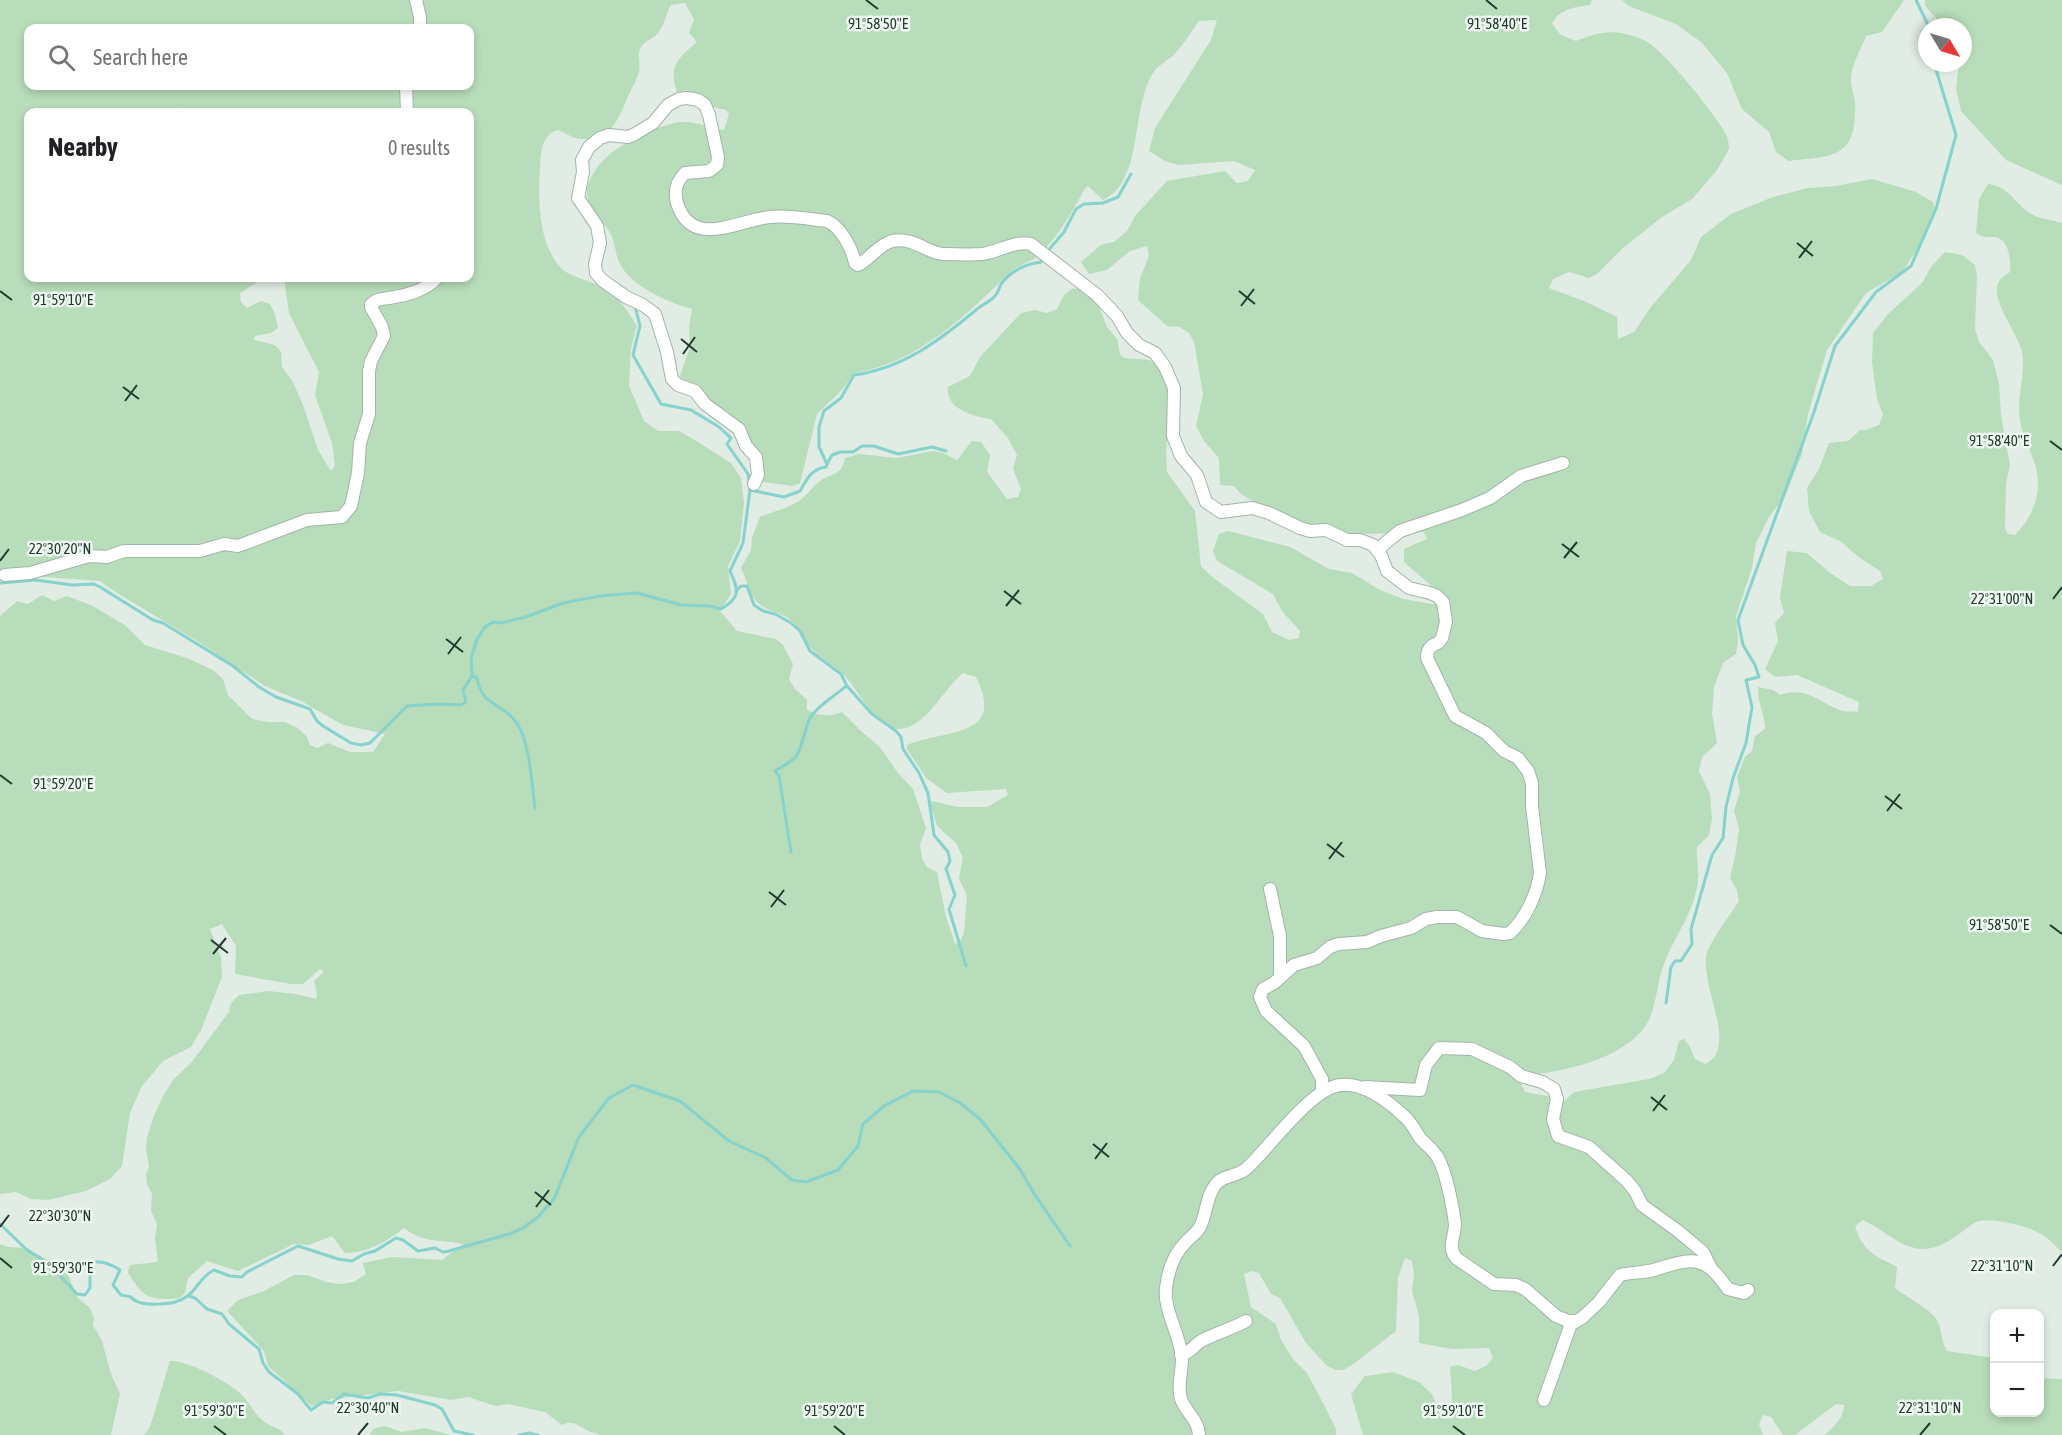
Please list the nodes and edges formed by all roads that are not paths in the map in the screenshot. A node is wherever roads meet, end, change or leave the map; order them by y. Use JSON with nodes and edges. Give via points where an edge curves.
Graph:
{"nodes":[{"id":1,"x":416,"y":0,"type":"edge"},
{"id":2,"x":420,"y":24,"type":"edge"},
{"id":3,"x":406,"y":90,"type":"edge"},
{"id":4,"x":407,"y":108,"type":"edge"},
{"id":5,"x":433,"y":282,"type":"edge"},
{"id":6,"x":1563,"y":463,"type":"dead end"},
{"id":7,"x":754,"y":484,"type":"dead end"},
{"id":8,"x":1377,"y":549,"type":"junction"},
{"id":9,"x":5,"y":575,"type":"dead end"},
{"id":10,"x":1270,"y":889,"type":"dead end"},
{"id":11,"x":1280,"y":977,"type":"junction"},
{"id":12,"x":1361,"y":1088,"type":"junction"},
{"id":13,"x":1322,"y":1092,"type":"junction"},
{"id":14,"x":1711,"y":1268,"type":"junction"},
{"id":15,"x":1748,"y":1290,"type":"dead end"},
{"id":16,"x":1246,"y":1321,"type":"dead end"},
{"id":17,"x":1572,"y":1322,"type":"junction"},
{"id":18,"x":1181,"y":1355,"type":"junction"},
{"id":19,"x":1544,"y":1400,"type":"dead end"},
{"id":20,"x":1199,"y":1435,"type":"edge"}],
"edges":[{"from":1,"to":2,"type":"street"},
{"from":3,"to":4,"type":"street"},
{"from":5,"to":9,"type":"street","via":[[426,288],[371,304],[384,336],[371,361],[369,414],[360,443],[351,506],[342,517],[307,520],[238,546],[224,544],[200,551],[124,550],[107,557],[89,556],[30,573]]},
{"from":6,"to":8,"type":"street","via":[[1521,476],[1490,498],[1462,510],[1400,531]]},
{"from":7,"to":8,"type":"street","via":[[758,475],[756,457],[739,429],[705,404],[695,391],[672,379],[655,314],[596,273],[600,243],[597,226],[578,198],[582,160],[589,147],[609,135],[635,134],[679,99],[698,100],[705,105],[718,157],[717,165],[709,171],[685,173],[676,186],[676,200],[687,221],[705,231],[773,216],[827,220],[841,235],[858,266],[891,242],[918,244],[942,255],[982,254],[1024,242],[1031,244],[1097,295],[1127,333],[1155,353],[1165,367],[1174,388],[1173,436],[1181,456],[1197,475],[1206,502],[1221,512],[1252,508],[1300,528],[1332,532],[1347,540],[1367,542]]},
{"from":8,"to":11,"type":"street","via":[[1387,571],[1409,588],[1430,593],[1443,602],[1444,630],[1438,642],[1429,648],[1427,658],[1451,710],[1486,733],[1528,771],[1538,883],[1530,905],[1510,933],[1482,931],[1457,917],[1426,919],[1411,928],[1366,942],[1330,947],[1317,958],[1294,965]]},
{"from":10,"to":11,"type":"street","via":[[1280,936]]},
{"from":11,"to":13,"type":"street","via":[[1263,989],[1261,1001],[1271,1016],[1304,1046],[1322,1079]]},
{"from":12,"to":13,"type":"street","via":[[1342,1085]]},
{"from":12,"to":14,"type":"street","via":[[1420,1090],[1426,1065],[1439,1048],[1472,1049],[1521,1076],[1542,1082],[1554,1089],[1557,1099],[1553,1119],[1557,1136],[1589,1147],[1627,1181],[1642,1205],[1703,1252]]},
{"from":12,"to":17,"type":"street","via":[[1400,1113],[1438,1156],[1455,1224],[1451,1246],[1456,1258],[1494,1284],[1525,1289],[1556,1316]]},
{"from":13,"to":18,"type":"street","via":[[1246,1170],[1216,1184],[1199,1229],[1177,1254],[1167,1278],[1165,1298]]},
{"from":14,"to":15,"type":"street","via":[[1728,1289],[1744,1293]]},
{"from":14,"to":17,"type":"street","via":[[1703,1262],[1684,1262],[1620,1275],[1591,1310]]},
{"from":16,"to":18,"type":"street","via":[[1201,1341]]},
{"from":17,"to":19,"type":"street"},
{"from":18,"to":20,"type":"street","via":[[1180,1397],[1195,1419]]}]}
